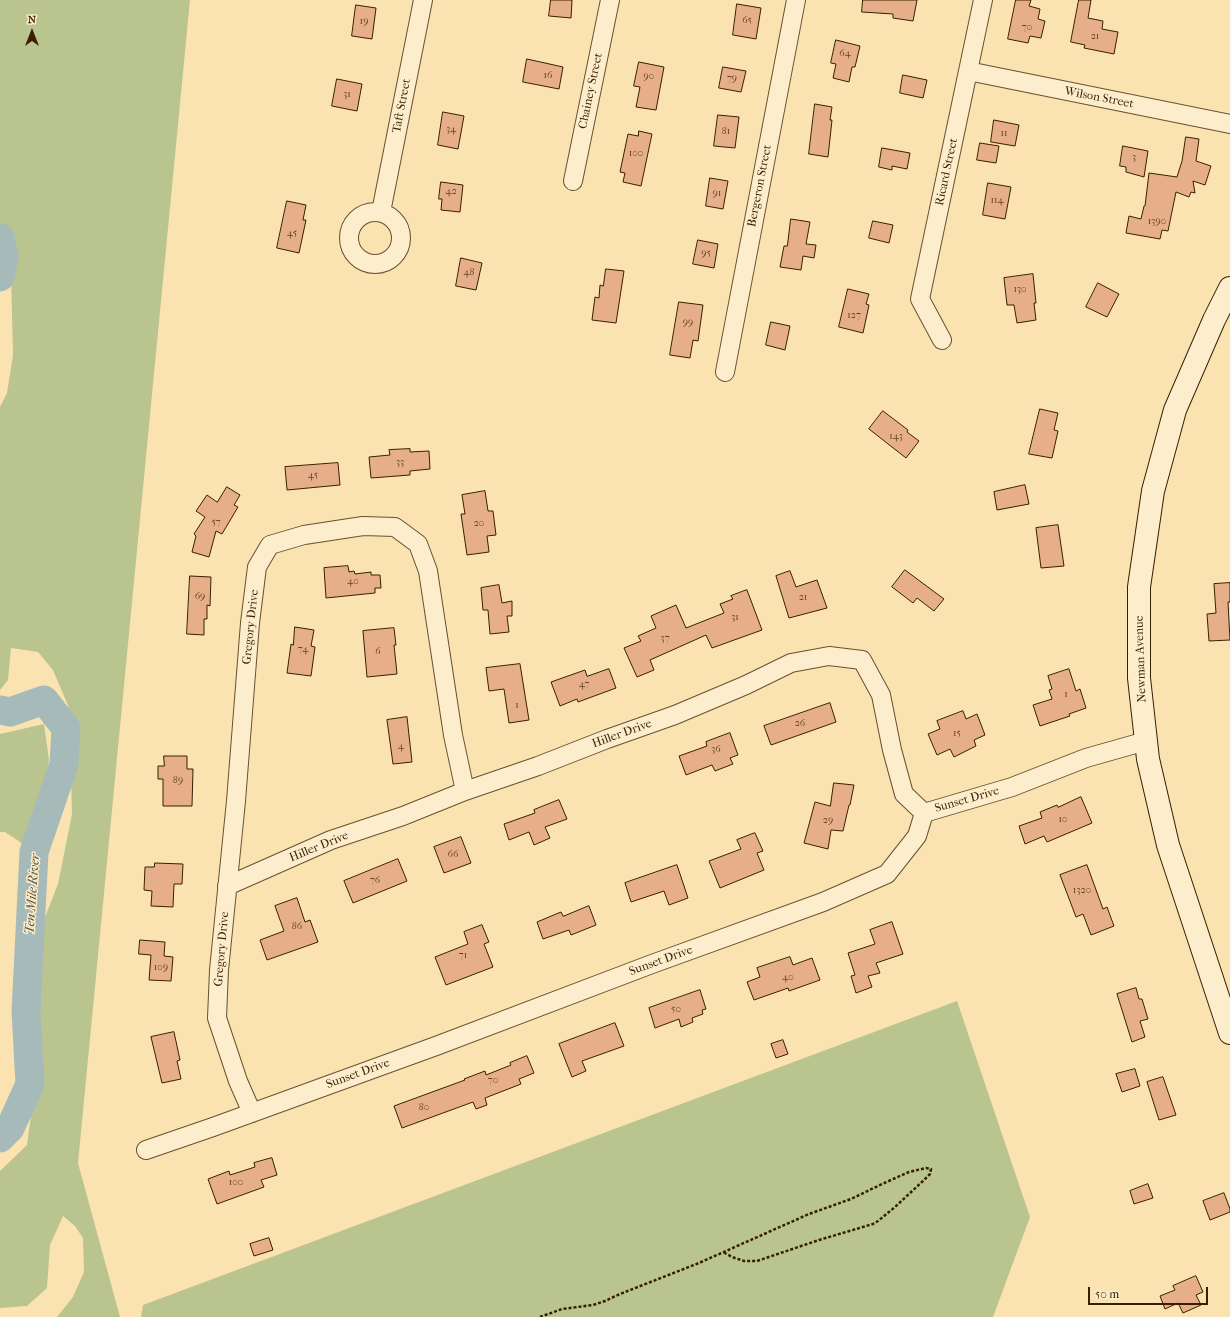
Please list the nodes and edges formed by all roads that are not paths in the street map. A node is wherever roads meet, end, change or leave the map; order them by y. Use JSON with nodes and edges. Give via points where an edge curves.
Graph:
{"nodes":[{"id":1,"x":423,"y":0,"type":"edge"},
{"id":2,"x":610,"y":0,"type":"edge"},
{"id":3,"x":796,"y":0,"type":"edge"},
{"id":4,"x":983,"y":0,"type":"edge"},
{"id":5,"x":968,"y":71,"type":"junction"},
{"id":6,"x":1230,"y":124,"type":"edge"},
{"id":7,"x":573,"y":181,"type":"dead end"},
{"id":8,"x":381,"y":212,"type":"dead end"},
{"id":9,"x":1227,"y":300,"type":"edge"},
{"id":10,"x":942,"y":340,"type":"dead end"},
{"id":11,"x":725,"y":372,"type":"dead end"},
{"id":12,"x":1146,"y":741,"type":"junction"},
{"id":13,"x":465,"y":791,"type":"junction"},
{"id":14,"x":924,"y":813,"type":"junction"},
{"id":15,"x":227,"y":886,"type":"junction"},
{"id":16,"x":1230,"y":1033,"type":"edge"},
{"id":17,"x":252,"y":1113,"type":"junction"},
{"id":18,"x":146,"y":1150,"type":"dead end"}],
"edges":[{"from":1,"to":8,"type":"street","name":"Taft Street"},
{"from":2,"to":7,"type":"street","name":"Chainey Street"},
{"from":3,"to":11,"type":"street","name":"Bergeron Street"},
{"from":4,"to":5,"type":"street","name":"Ricard Street"},
{"from":5,"to":6,"type":"street","name":"Wilson Street"},
{"from":5,"to":10,"type":"street","name":"Ricard Street","via":[[920,299]]},
{"from":9,"to":12,"type":"main road","name":"Newman Avenue","via":[[1214,320],[1175,410],[1153,491],[1139,587],[1139,678]]},
{"from":12,"to":14,"type":"street","name":"Sunset Drive","via":[[1086,758],[1012,787]]},
{"from":12,"to":16,"type":"main road","name":"Newman Avenue","via":[[1168,845]]},
{"from":13,"to":14,"type":"street","name":"Hiller Drive","via":[[675,715],[791,663],[828,656],[862,660],[881,695],[904,794]]},
{"from":13,"to":15,"type":"street","name":"Hiller Drive","via":[[403,816],[331,840]]},
{"from":13,"to":15,"type":"street","name":"Gregory Drive","via":[[453,735],[428,571],[418,544],[395,527],[363,526],[304,535],[270,545],[257,567],[256,574]]},
{"from":14,"to":17,"type":"street","name":"Sunset Drive","via":[[917,836],[887,874],[816,905]]},
{"from":15,"to":17,"type":"street","name":"Gregory Drive","via":[[217,1018]]},
{"from":17,"to":18,"type":"street","name":"Sunset Drive"}]}
